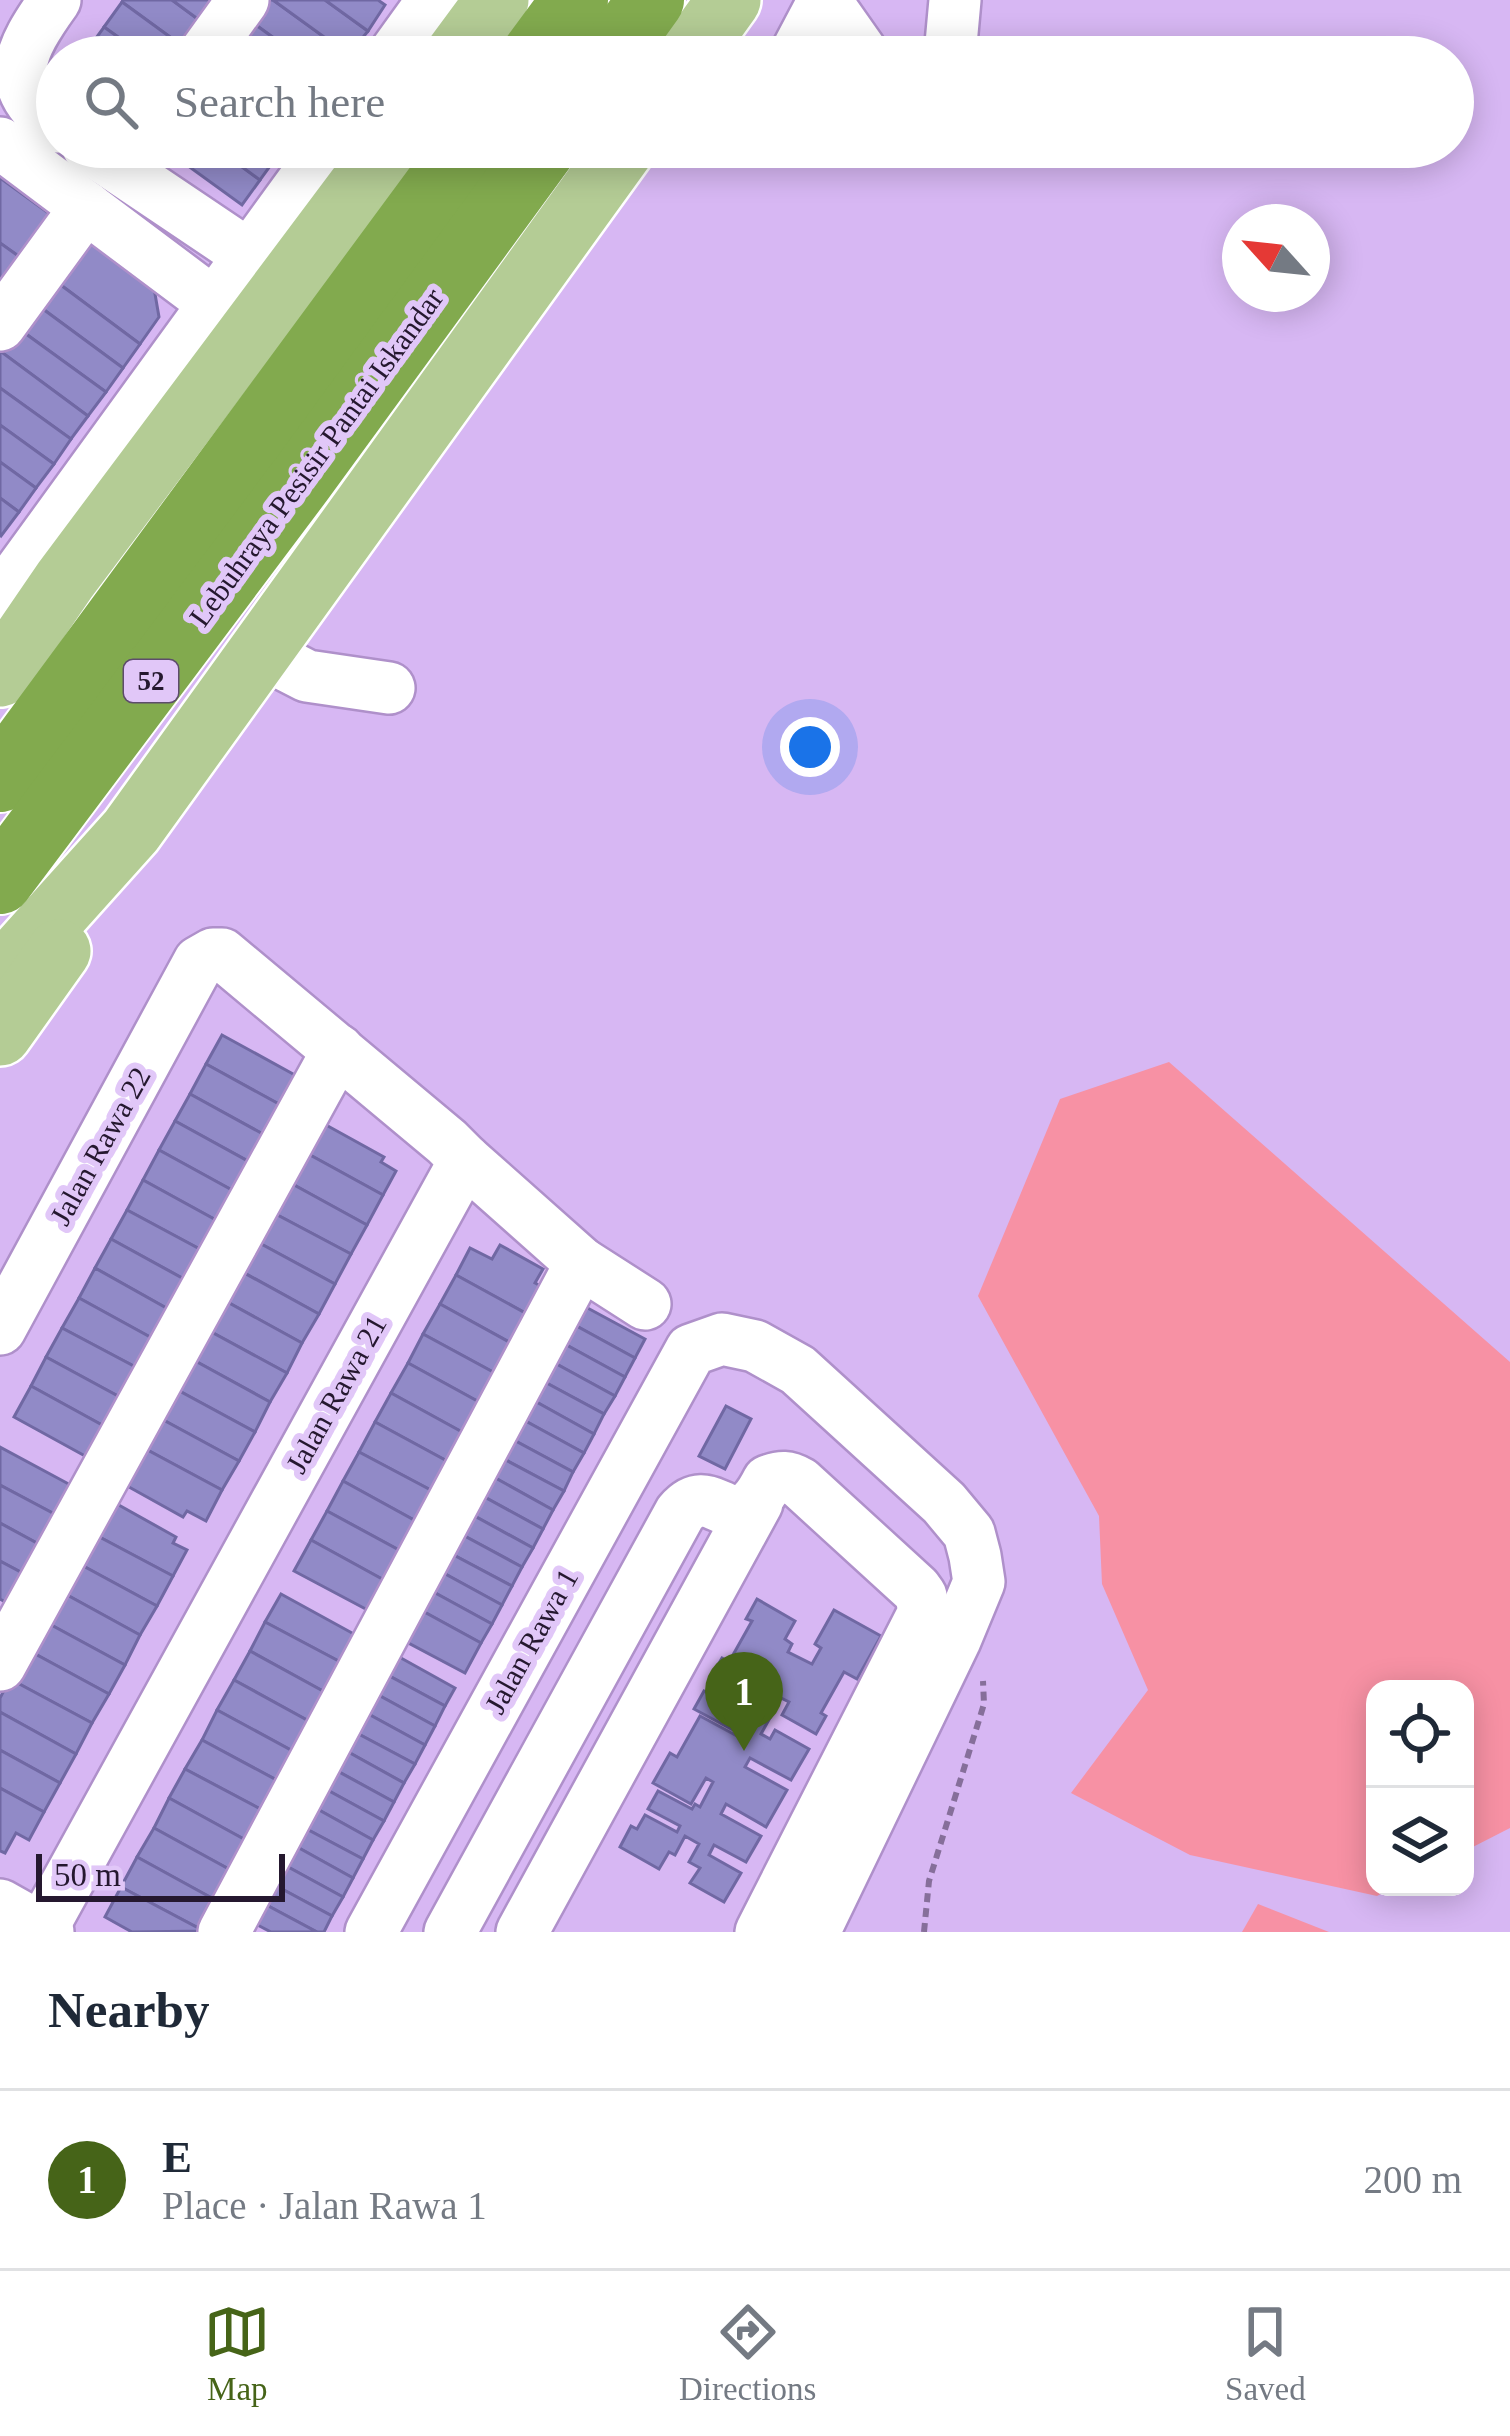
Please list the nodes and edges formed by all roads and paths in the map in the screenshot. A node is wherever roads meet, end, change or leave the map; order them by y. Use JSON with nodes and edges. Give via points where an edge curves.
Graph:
{"nodes":[{"id":1,"x":55,"y":0,"type":"edge"},
{"id":2,"x":243,"y":0,"type":"edge"},
{"id":3,"x":433,"y":0,"type":"edge"},
{"id":4,"x":497,"y":0,"type":"edge"},
{"id":5,"x":575,"y":0,"type":"edge"},
{"id":6,"x":651,"y":0,"type":"edge"},
{"id":7,"x":729,"y":0,"type":"edge"},
{"id":8,"x":824,"y":0,"type":"edge"},
{"id":9,"x":217,"y":36,"type":"edge"},
{"id":10,"x":407,"y":36,"type":"edge"},
{"id":11,"x":470,"y":36,"type":"edge"},
{"id":12,"x":548,"y":36,"type":"edge"},
{"id":13,"x":625,"y":36,"type":"edge"},
{"id":14,"x":703,"y":36,"type":"edge"},
{"id":15,"x":805,"y":36,"type":"edge"},
{"id":16,"x":850,"y":36,"type":"edge"},
{"id":17,"x":36,"y":114,"type":"edge"},
{"id":18,"x":0,"y":142,"type":"edge"},
{"id":19,"x":134,"y":168,"type":"edge"},
{"id":20,"x":313,"y":168,"type":"edge"},
{"id":21,"x":370,"y":168,"type":"edge"},
{"id":22,"x":451,"y":168,"type":"edge"},
{"id":23,"x":529,"y":168,"type":"edge"},
{"id":24,"x":609,"y":168,"type":"edge"},
{"id":25,"x":86,"y":207,"type":"junction"},
{"id":26,"x":250,"y":256,"type":"junction"},
{"id":27,"x":234,"y":318,"type":"junction"},
{"id":28,"x":0,"y":325,"type":"edge"},
{"id":29,"x":1,"y":595,"type":"edge"},
{"id":30,"x":262,"y":653,"type":"junction"},
{"id":31,"x":0,"y":675,"type":"edge"},
{"id":32,"x":389,"y":688,"type":"dead end"},
{"id":33,"x":0,"y":779,"type":"edge"},
{"id":34,"x":131,"y":831,"type":"junction"},
{"id":35,"x":0,"y":880,"type":"edge"},
{"id":36,"x":0,"y":977,"type":"edge"},
{"id":37,"x":0,"y":1034,"type":"edge"},
{"id":38,"x":338,"y":1050,"type":"junction"},
{"id":39,"x":465,"y":1160,"type":"junction"},
{"id":40,"x":580,"y":1263,"type":"junction"},
{"id":41,"x":645,"y":1304,"type":"dead end"},
{"id":42,"x":0,"y":1329,"type":"edge"},
{"id":43,"x":757,"y":1503,"type":"junction"},
{"id":44,"x":982,"y":1663,"type":"dead end"},
{"id":45,"x":0,"y":1665,"type":"edge"},
{"id":46,"x":33,"y":1924,"type":"edge"},
{"id":47,"x":224,"y":1932,"type":"edge"},
{"id":48,"x":371,"y":1932,"type":"edge"},
{"id":49,"x":450,"y":1932,"type":"edge"},
{"id":50,"x":522,"y":1932,"type":"edge"},
{"id":51,"x":761,"y":1932,"type":"edge"},
{"id":52,"x":814,"y":1932,"type":"edge"},
{"id":53,"x":924,"y":1932,"type":"edge"}],
"edges":[{"from":1,"to":17,"type":"street","via":[[20,56],[17,76]]},
{"from":2,"to":9,"type":"street"},
{"from":3,"to":10,"type":"street"},
{"from":4,"to":11,"type":"main road"},
{"from":5,"to":12,"type":"highway"},
{"from":6,"to":13,"type":"highway"},
{"from":7,"to":14,"type":"main road"},
{"from":8,"to":15,"type":"street"},
{"from":8,"to":16,"type":"street"},
{"from":18,"to":25,"type":"street"},
{"from":19,"to":26,"type":"street"},
{"from":20,"to":26,"type":"street"},
{"from":21,"to":27,"type":"main road"},
{"from":22,"to":33,"type":"highway","name":"Lebuhraya Pesisir Pantai Iskandar","number":"52"},
{"from":23,"to":35,"type":"highway","name":"Lebuhraya Pesisir Pantai Iskandar","number":"52"},
{"from":24,"to":30,"type":"main road"},
{"from":25,"to":27,"type":"street"},
{"from":25,"to":28,"type":"street"},
{"from":26,"to":27,"type":"street"},
{"from":27,"to":29,"type":"street"},
{"from":27,"to":31,"type":"main road"},
{"from":30,"to":32,"type":"street","via":[[307,676]]},
{"from":30,"to":34,"type":"main road"},
{"from":34,"to":36,"type":"main road"},
{"from":34,"to":37,"type":"main road"},
{"from":38,"to":39,"type":"street"},
{"from":38,"to":42,"type":"street","name":"Jalan Rawa 22","via":[[222,954],[200,962]]},
{"from":38,"to":45,"type":"street"},
{"from":39,"to":40,"type":"street"},
{"from":39,"to":46,"type":"street","name":"Jalan Rawa 21"},
{"from":40,"to":41,"type":"street"},
{"from":40,"to":47,"type":"street"},
{"from":43,"to":49,"type":"street","via":[[735,1512],[694,1501],[680,1513]]},
{"from":43,"to":50,"type":"street"},
{"from":43,"to":51,"type":"street","via":[[768,1481],[800,1483],[924,1604]]},
{"from":44,"to":53,"type":"path","via":[[984,1704],[929,1881]]},
{"from":48,"to":52,"type":"street","name":"Jalan Rawa 1","via":[[691,1350],[722,1339],[798,1370],[944,1503],[969,1533],[975,1556],[979,1582],[955,1640]]}]}
